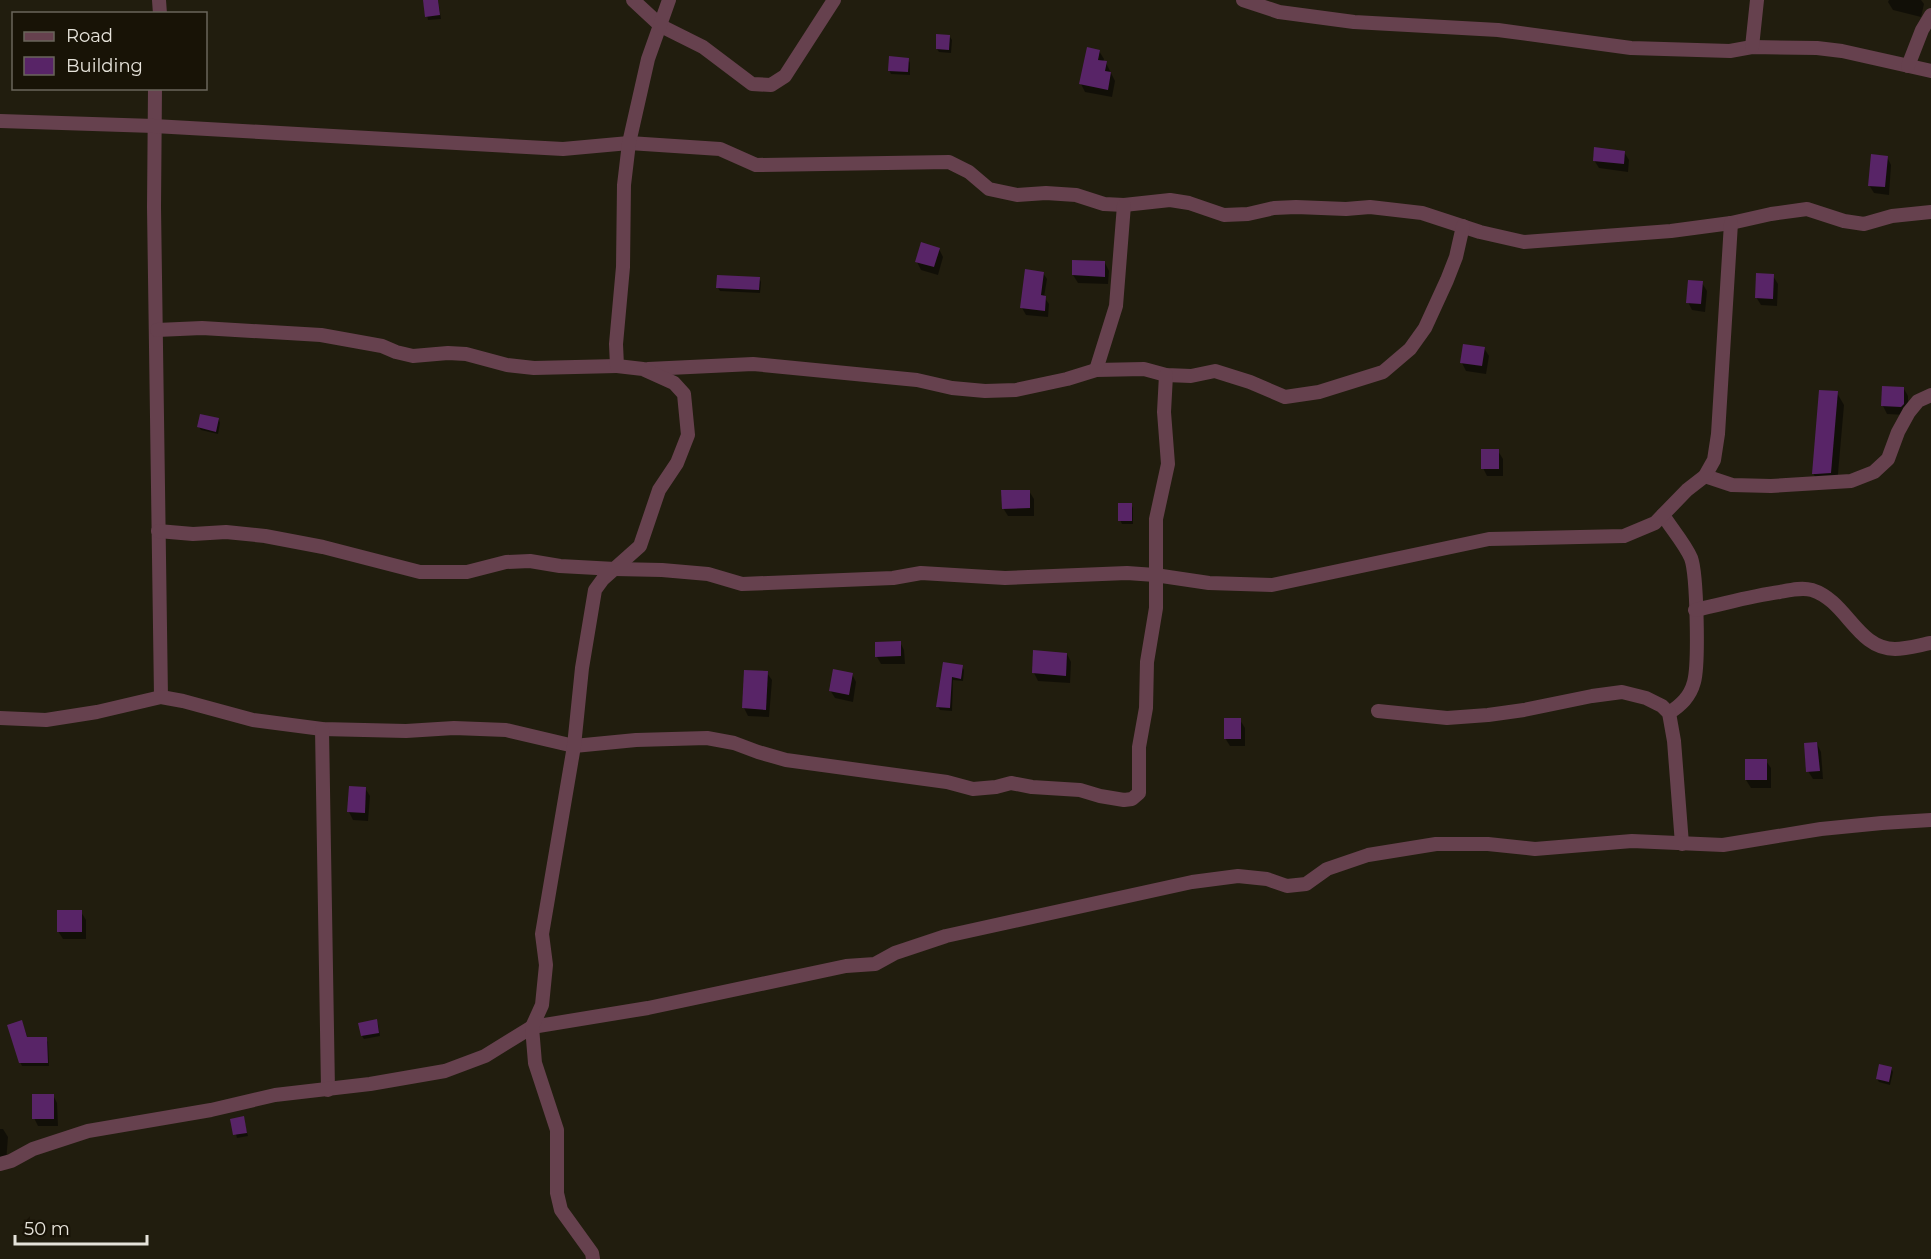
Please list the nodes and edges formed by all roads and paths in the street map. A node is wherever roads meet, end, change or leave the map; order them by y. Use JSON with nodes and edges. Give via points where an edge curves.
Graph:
{"nodes":[{"id":1,"x":633,"y":0,"type":"edge"},
{"id":2,"x":669,"y":0,"type":"edge"},
{"id":3,"x":834,"y":0,"type":"edge"},
{"id":4,"x":1243,"y":0,"type":"edge"},
{"id":5,"x":1757,"y":0,"type":"edge"},
{"id":6,"x":1931,"y":15,"type":"edge"},
{"id":7,"x":661,"y":26,"type":"junction"},
{"id":8,"x":1752,"y":47,"type":"junction"},
{"id":9,"x":1908,"y":66,"type":"junction"},
{"id":10,"x":1931,"y":71,"type":"edge"},
{"id":11,"x":155,"y":90,"type":"edge"},
{"id":12,"x":0,"y":122,"type":"edge"},
{"id":13,"x":154,"y":126,"type":"junction"},
{"id":14,"x":629,"y":142,"type":"junction"},
{"id":15,"x":1124,"y":205,"type":"junction"},
{"id":16,"x":1931,"y":212,"type":"edge"},
{"id":17,"x":1731,"y":223,"type":"junction"},
{"id":18,"x":1463,"y":226,"type":"junction"},
{"id":19,"x":157,"y":330,"type":"junction"},
{"id":20,"x":618,"y":366,"type":"junction"},
{"id":21,"x":643,"y":369,"type":"junction"},
{"id":22,"x":1096,"y":370,"type":"junction"},
{"id":23,"x":1166,"y":375,"type":"junction"},
{"id":24,"x":1931,"y":394,"type":"edge"},
{"id":25,"x":1705,"y":476,"type":"junction"},
{"id":26,"x":1663,"y":515,"type":"junction"},
{"id":27,"x":158,"y":531,"type":"junction"},
{"id":28,"x":615,"y":569,"type":"junction"},
{"id":29,"x":1155,"y":575,"type":"junction"},
{"id":30,"x":1695,"y":610,"type":"junction"},
{"id":31,"x":1931,"y":643,"type":"edge"},
{"id":32,"x":161,"y":697,"type":"junction"},
{"id":33,"x":1378,"y":711,"type":"dead end"},
{"id":34,"x":1669,"y":713,"type":"junction"},
{"id":35,"x":0,"y":718,"type":"edge"},
{"id":36,"x":322,"y":729,"type":"junction"},
{"id":37,"x":574,"y":746,"type":"junction"},
{"id":38,"x":1931,"y":820,"type":"edge"},
{"id":39,"x":1682,"y":844,"type":"junction"},
{"id":40,"x":532,"y":1027,"type":"junction"},
{"id":41,"x":328,"y":1090,"type":"junction"},
{"id":42,"x":0,"y":1164,"type":"edge"},
{"id":43,"x":593,"y":1259,"type":"edge"}],
"edges":[{"from":1,"to":7,"type":"street"},
{"from":2,"to":7,"type":"street"},
{"from":3,"to":7,"type":"street","via":[[785,76],[771,85],[752,84],[703,47]]},
{"from":4,"to":8,"type":"street","via":[[1279,12],[1354,22],[1498,30],[1632,48],[1730,51]]},
{"from":5,"to":8,"type":"street"},
{"from":6,"to":9,"type":"street"},
{"from":7,"to":14,"type":"street","via":[[648,58]]},
{"from":8,"to":9,"type":"street","via":[[1842,51]]},
{"from":9,"to":10,"type":"street"},
{"from":11,"to":13,"type":"street"},
{"from":12,"to":13,"type":"street"},
{"from":13,"to":14,"type":"street","via":[[563,148]]},
{"from":13,"to":19,"type":"street"},
{"from":14,"to":15,"type":"street","via":[[720,149],[756,165],[949,162],[989,189],[1017,195],[1076,195],[1104,204]]},
{"from":14,"to":20,"type":"street","via":[[616,344]]},
{"from":15,"to":18,"type":"street","via":[[1170,200],[1224,215],[1274,208],[1370,207],[1422,213]]},
{"from":15,"to":22,"type":"street","via":[[1116,306]]},
{"from":16,"to":17,"type":"street","via":[[1864,224],[1807,209]]},
{"from":17,"to":18,"type":"street","via":[[1524,242]]},
{"from":17,"to":25,"type":"street","via":[[1718,434],[1714,460]]},
{"from":18,"to":23,"type":"street","via":[[1456,256],[1425,328],[1410,350],[1383,372],[1320,392],[1285,397],[1215,371],[1191,376]]},
{"from":19,"to":20,"type":"street","via":[[202,328],[321,335],[413,356],[448,352],[534,368]]},
{"from":19,"to":27,"type":"street"},
{"from":20,"to":21,"type":"street"},
{"from":21,"to":22,"type":"street","via":[[753,364],[917,380],[985,391],[1016,390]]},
{"from":21,"to":28,"type":"street","via":[[674,383],[684,393],[688,435],[677,463],[659,490],[640,546]]},
{"from":22,"to":23,"type":"street","via":[[1144,369]]},
{"from":23,"to":29,"type":"street","via":[[1168,464],[1156,519]]},
{"from":24,"to":25,"type":"street","via":[[1909,412],[1888,459],[1874,472],[1851,481],[1732,485]]},
{"from":25,"to":26,"type":"street"},
{"from":26,"to":29,"type":"street","via":[[1655,523],[1624,536],[1489,539],[1272,585],[1209,583]]},
{"from":26,"to":30,"type":"street","via":[[1690,557],[1696,581]]},
{"from":27,"to":28,"type":"street","via":[[265,536],[420,572],[467,572],[506,562],[530,561]]},
{"from":27,"to":32,"type":"street"},
{"from":28,"to":29,"type":"street","via":[[708,574],[742,584],[893,578],[921,573],[1005,578]]},
{"from":28,"to":37,"type":"street","via":[[595,590]]},
{"from":29,"to":37,"type":"street","via":[[1156,608],[1139,747],[1139,793],[1132,799],[1011,783],[973,789],[786,760],[707,738]]},
{"from":30,"to":31,"type":"street","via":[[1749,596],[1809,589],[1825,595],[1873,643],[1894,649]]},
{"from":30,"to":34,"type":"street","via":[[1694,681],[1683,703]]},
{"from":32,"to":35,"type":"street","via":[[46,720]]},
{"from":32,"to":36,"type":"street","via":[[253,720]]},
{"from":33,"to":34,"type":"street","via":[[1488,716],[1622,692],[1646,698]]},
{"from":34,"to":39,"type":"street"},
{"from":36,"to":37,"type":"street","via":[[506,730]]},
{"from":36,"to":41,"type":"street"},
{"from":37,"to":40,"type":"street","via":[[542,934],[546,965],[542,1005]]},
{"from":38,"to":39,"type":"street","via":[[1821,829],[1723,845]]},
{"from":39,"to":40,"type":"street","via":[[1632,841],[1535,849],[1436,844],[1368,855],[1327,869],[1306,884],[1287,886],[1238,876],[1192,882],[946,936],[875,964],[846,966],[648,1008]]},
{"from":40,"to":41,"type":"street","via":[[484,1056],[446,1071]]},
{"from":40,"to":43,"type":"street","via":[[535,1063],[556,1130],[561,1210]]},
{"from":41,"to":42,"type":"street","via":[[275,1095],[88,1131]]}]}
